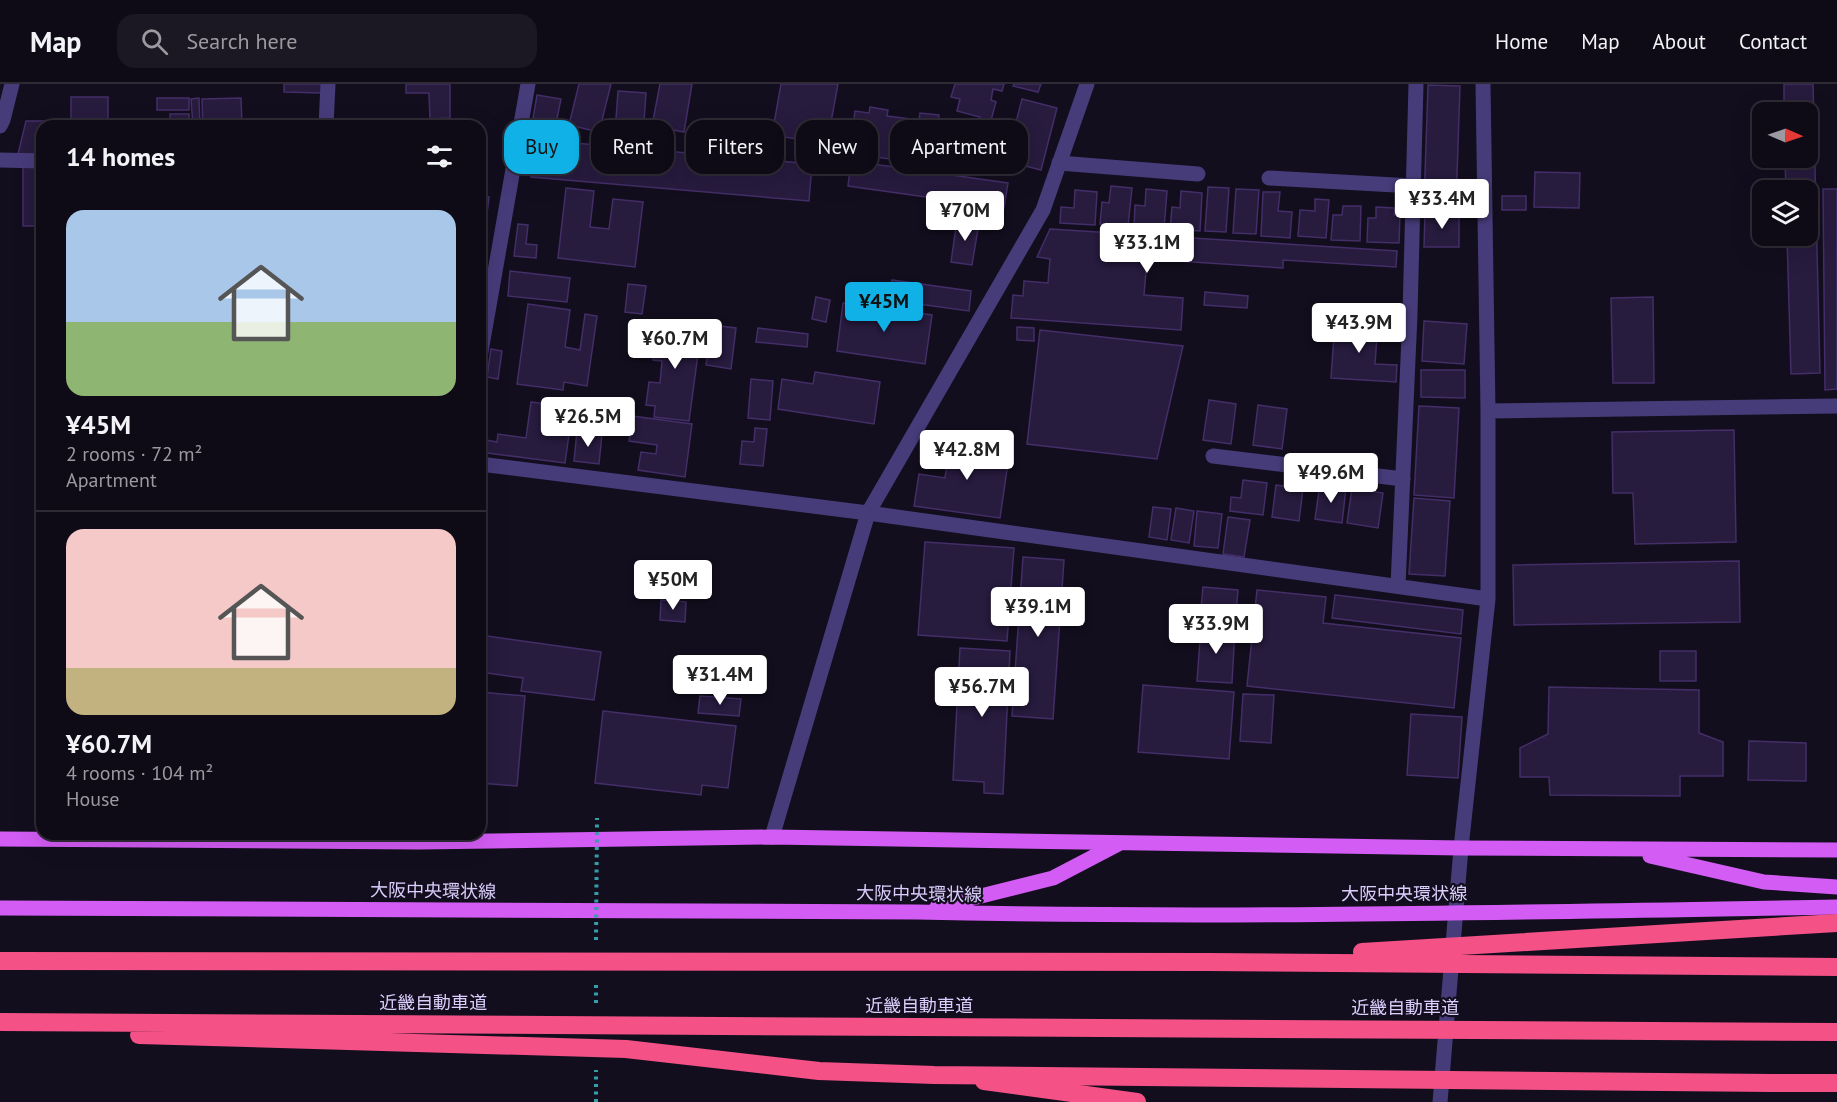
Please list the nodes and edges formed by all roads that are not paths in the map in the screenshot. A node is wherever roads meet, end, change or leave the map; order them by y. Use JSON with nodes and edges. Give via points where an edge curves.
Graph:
{"nodes":[{"id":1,"x":12,"y":84,"type":"edge"},
{"id":2,"x":328,"y":84,"type":"edge"},
{"id":3,"x":528,"y":84,"type":"edge"},
{"id":4,"x":1087,"y":84,"type":"edge"},
{"id":5,"x":1416,"y":84,"type":"edge"},
{"id":6,"x":1483,"y":84,"type":"edge"},
{"id":7,"x":326,"y":120,"type":"edge"},
{"id":8,"x":0,"y":126,"type":"edge"},
{"id":9,"x":0,"y":160,"type":"edge"},
{"id":10,"x":36,"y":161,"type":"edge"},
{"id":11,"x":1059,"y":163,"type":"junction"},
{"id":12,"x":1198,"y":174,"type":"dead end"},
{"id":13,"x":1269,"y":178,"type":"dead end"},
{"id":14,"x":1413,"y":186,"type":"junction"},
{"id":15,"x":486,"y":323,"type":"edge"},
{"id":16,"x":1837,"y":406,"type":"edge"},
{"id":17,"x":1488,"y":411,"type":"junction"},
{"id":18,"x":1213,"y":456,"type":"dead end"},
{"id":19,"x":486,"y":465,"type":"edge"},
{"id":20,"x":1403,"y":479,"type":"junction"},
{"id":21,"x":868,"y":513,"type":"junction"},
{"id":22,"x":1398,"y":586,"type":"junction"},
{"id":23,"x":1488,"y":599,"type":"junction"},
{"id":24,"x":772,"y":837,"type":"junction"},
{"id":25,"x":486,"y":838,"type":"edge"},
{"id":26,"x":0,"y":839,"type":"edge"},
{"id":27,"x":36,"y":839,"type":"edge"},
{"id":28,"x":1122,"y":843,"type":"junction"},
{"id":29,"x":1461,"y":848,"type":"junction"},
{"id":30,"x":1621,"y":850,"type":"junction"},
{"id":31,"x":1837,"y":850,"type":"edge"},
{"id":32,"x":1837,"y":887,"type":"edge"},
{"id":33,"x":1837,"y":907,"type":"edge"},
{"id":34,"x":0,"y":908,"type":"edge"},
{"id":35,"x":917,"y":912,"type":"junction"},
{"id":36,"x":1454,"y":914,"type":"junction"},
{"id":37,"x":1837,"y":923,"type":"edge"},
{"id":38,"x":0,"y":961,"type":"edge"},
{"id":39,"x":1208,"y":962,"type":"junction"},
{"id":40,"x":1837,"y":967,"type":"edge"},
{"id":41,"x":0,"y":1022,"type":"edge"},
{"id":42,"x":1837,"y":1032,"type":"edge"},
{"id":43,"x":934,"y":1075,"type":"junction"},
{"id":44,"x":1837,"y":1083,"type":"edge"},
{"id":45,"x":1137,"y":1102,"type":"edge"},
{"id":46,"x":1440,"y":1102,"type":"edge"}],
"edges":[{"from":1,"to":8,"type":"street"},
{"from":2,"to":7,"type":"street"},
{"from":3,"to":15,"type":"street"},
{"from":4,"to":11,"type":"street"},
{"from":5,"to":14,"type":"street"},
{"from":6,"to":17,"type":"street"},
{"from":9,"to":10,"type":"street"},
{"from":11,"to":12,"type":"street"},
{"from":11,"to":21,"type":"street","via":[[1043,210]]},
{"from":13,"to":14,"type":"street"},
{"from":14,"to":20,"type":"street"},
{"from":16,"to":17,"type":"street"},
{"from":17,"to":23,"type":"street"},
{"from":18,"to":20,"type":"street"},
{"from":19,"to":21,"type":"street"},
{"from":20,"to":22,"type":"street"},
{"from":21,"to":22,"type":"street"},
{"from":21,"to":24,"type":"street"},
{"from":22,"to":23,"type":"street"},
{"from":23,"to":29,"type":"street"},
{"from":24,"to":25,"type":"main road"},
{"from":24,"to":28,"type":"main road"},
{"from":26,"to":27,"type":"main road"},
{"from":28,"to":29,"type":"main road"},
{"from":28,"to":35,"type":"main road","via":[[1053,878]]},
{"from":29,"to":30,"type":"main road"},
{"from":29,"to":36,"type":"street"},
{"from":30,"to":31,"type":"main road"},
{"from":30,"to":32,"type":"main road","via":[[1764,882]]},
{"from":33,"to":36,"type":"main road","name":"大阪中央環状線"},
{"from":34,"to":35,"type":"main road","name":"大阪中央環状線"},
{"from":35,"to":36,"type":"main road","name":"大阪中央環状線"},
{"from":36,"to":46,"type":"street"},
{"from":37,"to":39,"type":"highway","bridge":true},
{"from":38,"to":39,"type":"highway","bridge":true},
{"from":39,"to":40,"type":"highway","bridge":true},
{"from":41,"to":42,"type":"highway","name":"近畿自動車道","bridge":true},
{"from":41,"to":43,"type":"highway","bridge":true,"via":[[138,1035],[626,1049],[819,1071]]},
{"from":43,"to":44,"type":"highway","bridge":true},
{"from":43,"to":45,"type":"highway","bridge":true}]}
